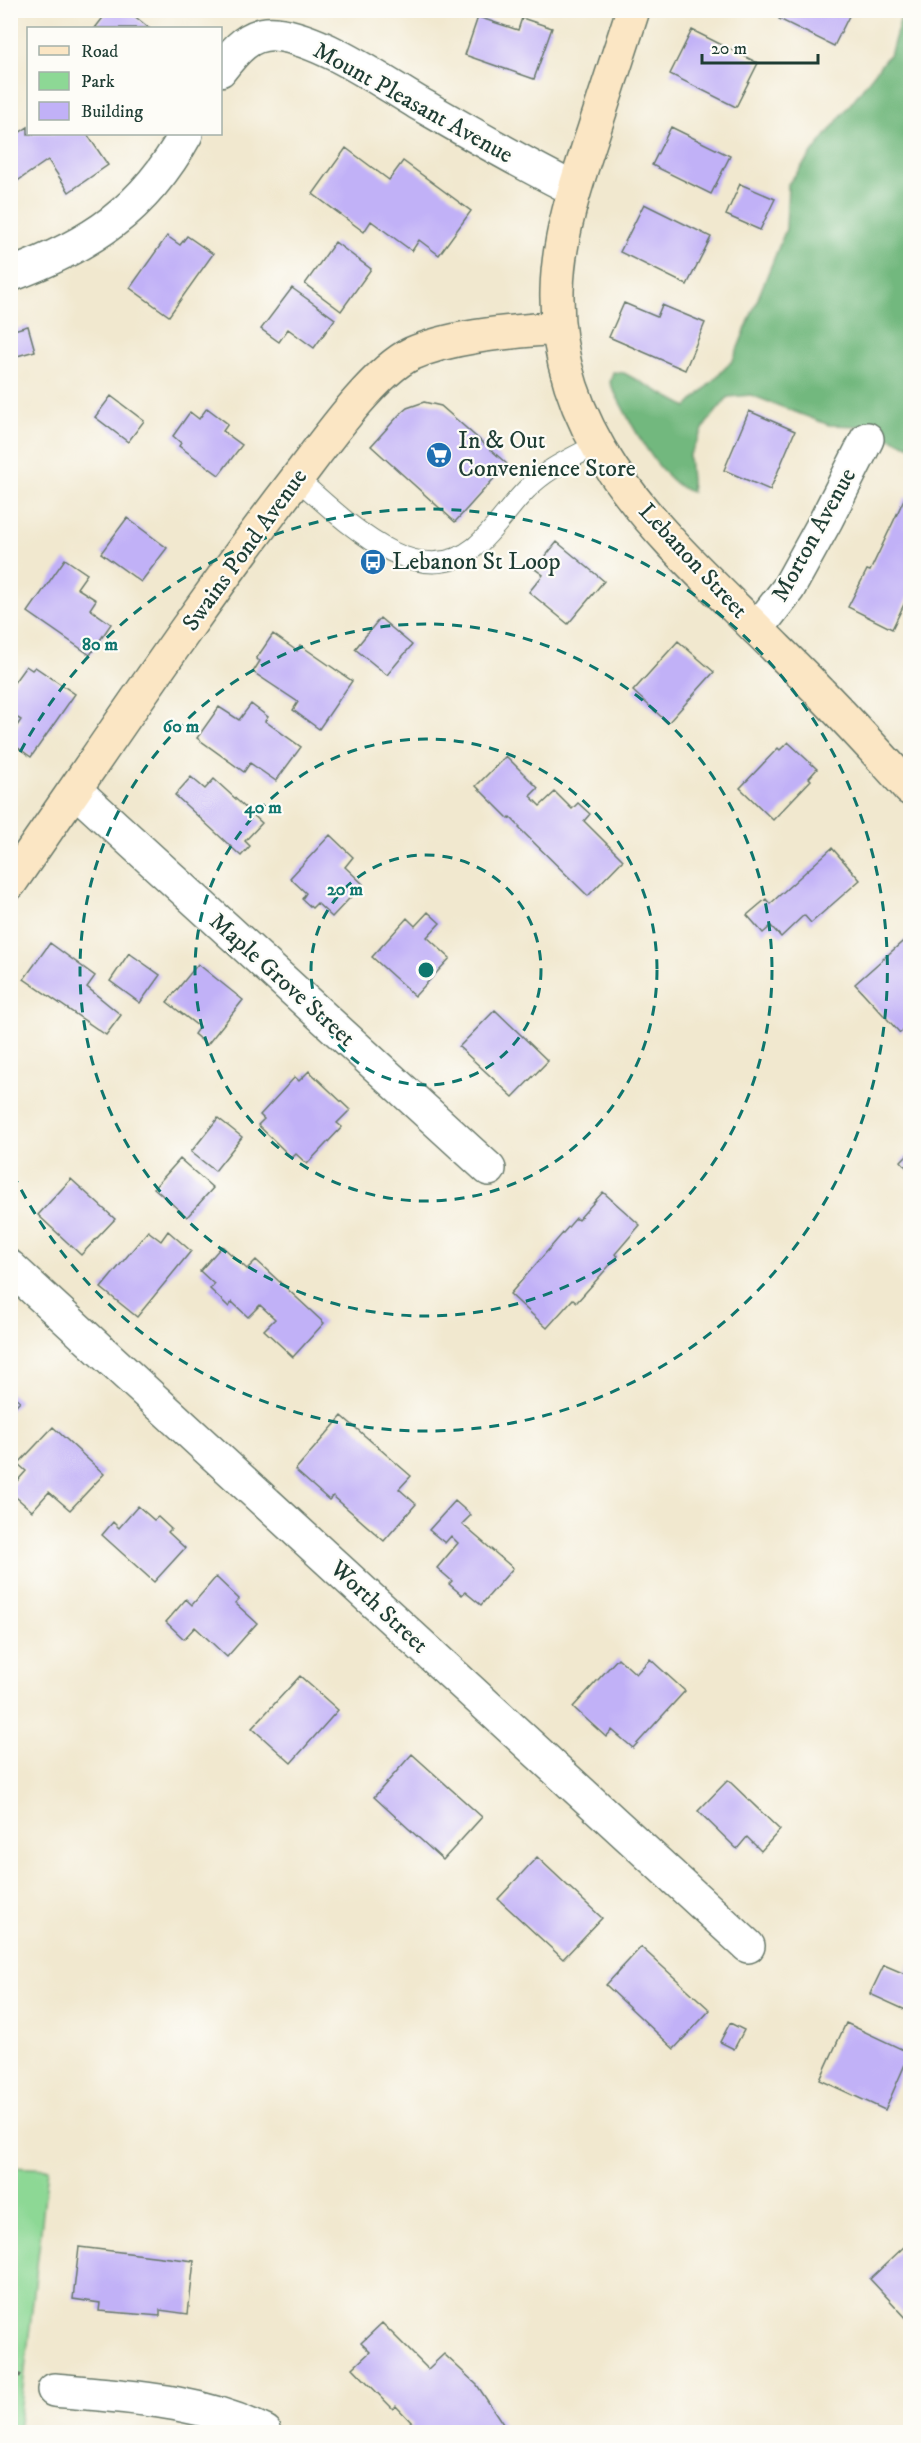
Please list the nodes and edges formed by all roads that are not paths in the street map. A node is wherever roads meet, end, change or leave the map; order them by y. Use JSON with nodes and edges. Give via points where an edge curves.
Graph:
{"nodes":[{"id":1,"x":633,"y":10,"type":"edge"},
{"id":2,"x":222,"y":68,"type":"edge"},
{"id":3,"x":185,"y":135,"type":"edge"},
{"id":4,"x":574,"y":189,"type":"junction"},
{"id":5,"x":10,"y":275,"type":"edge"},
{"id":6,"x":558,"y":328,"type":"junction"},
{"id":7,"x":867,"y":439,"type":"dead end"},
{"id":8,"x":596,"y":445,"type":"junction"},
{"id":9,"x":296,"y":478,"type":"junction"},
{"id":10,"x":757,"y":629,"type":"junction"},
{"id":11,"x":910,"y":789,"type":"edge"},
{"id":12,"x":75,"y":790,"type":"junction"},
{"id":13,"x":10,"y":883,"type":"edge"},
{"id":14,"x":489,"y":1169,"type":"dead end"},
{"id":15,"x":10,"y":1267,"type":"edge"},
{"id":16,"x":747,"y":1946,"type":"dead end"},
{"id":17,"x":54,"y":2390,"type":"dead end"},
{"id":18,"x":265,"y":2433,"type":"edge"}],
"edges":[{"from":1,"to":4,"type":"main road","name":"Lebanon Street"},
{"from":2,"to":4,"type":"street","name":"Mount Pleasant Avenue","via":[[237,49],[260,36],[274,34],[306,43],[367,72],[519,162]]},
{"from":3,"to":5,"type":"street","via":[[156,180],[118,219],[40,264]]},
{"from":4,"to":6,"type":"main road","name":"Lebanon Street","via":[[557,289]]},
{"from":6,"to":8,"type":"main road","name":"Lebanon Street","via":[[569,384]]},
{"from":6,"to":9,"type":"main road","name":"Swains Pond Avenue","via":[[499,333],[410,355],[353,407]]},
{"from":7,"to":10,"type":"street","name":"Morton Avenue","via":[[788,589]]},
{"from":8,"to":9,"type":"lane","via":[[542,475],[475,547],[435,564],[389,550],[360,532]]},
{"from":8,"to":10,"type":"main road","name":"Lebanon Street","via":[[642,510]]},
{"from":9,"to":12,"type":"main road","name":"Swains Pond Avenue"},
{"from":10,"to":11,"type":"main road","name":"Lebanon Street"},
{"from":12,"to":13,"type":"main road","name":"Swains Pond Avenue"},
{"from":12,"to":14,"type":"street","name":"Maple Grove Street"},
{"from":15,"to":16,"type":"street","name":"Worth Street"},
{"from":17,"to":18,"type":"street","via":[[182,2404],[214,2411]]}]}
